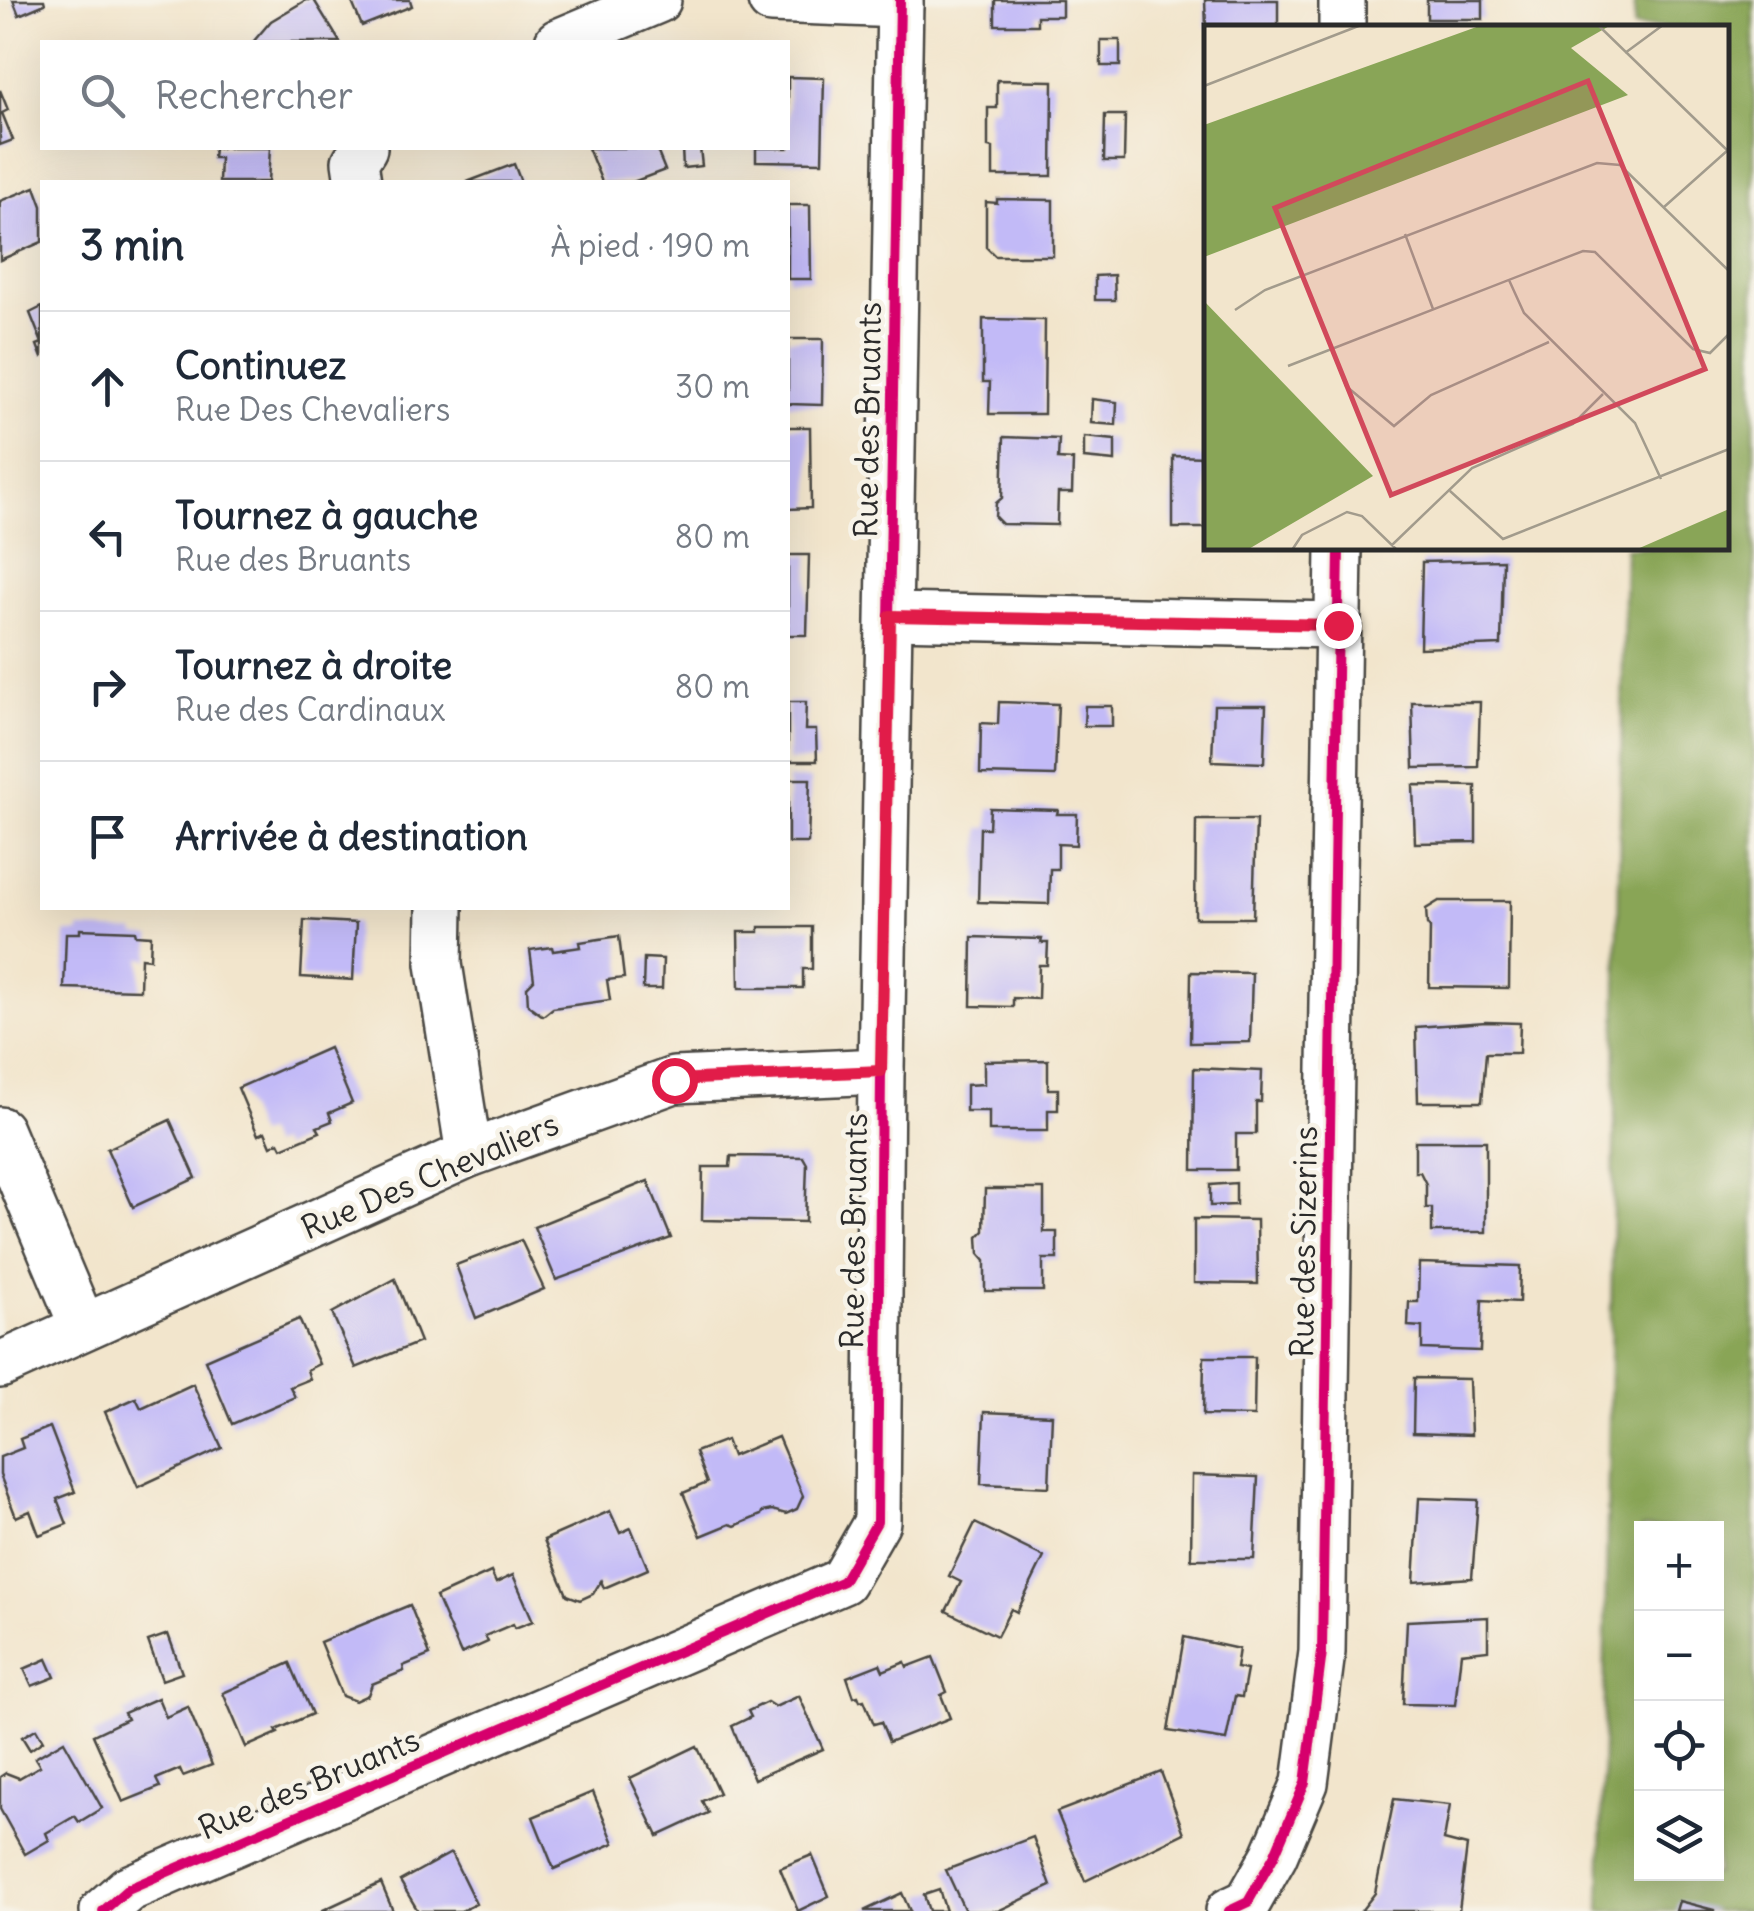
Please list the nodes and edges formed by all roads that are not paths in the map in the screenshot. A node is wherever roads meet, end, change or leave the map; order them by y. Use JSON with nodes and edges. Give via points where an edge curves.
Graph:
{"nodes":[{"id":1,"x":658,"y":0,"type":"edge"},
{"id":2,"x":771,"y":0,"type":"edge"},
{"id":3,"x":900,"y":2,"type":"edge"},
{"id":4,"x":563,"y":40,"type":"edge"},
{"id":5,"x":363,"y":150,"type":"edge"},
{"id":6,"x":358,"y":180,"type":"edge"},
{"id":7,"x":1339,"y":550,"type":"edge"},
{"id":8,"x":890,"y":616,"type":"junction"},
{"id":9,"x":1338,"y":625,"type":"junction"},
{"id":10,"x":440,"y":910,"type":"edge"},
{"id":11,"x":881,"y":1071,"type":"junction"},
{"id":12,"x":0,"y":1130,"type":"edge"},
{"id":13,"x":469,"y":1154,"type":"junction"},
{"id":14,"x":83,"y":1327,"type":"junction"},
{"id":15,"x":0,"y":1365,"type":"edge"},
{"id":16,"x":104,"y":1911,"type":"edge"},
{"id":17,"x":1229,"y":1911,"type":"edge"}],
"edges":[{"from":1,"to":4,"type":"street"},
{"from":2,"to":3,"type":"street"},
{"from":3,"to":8,"type":"street","name":"Rue des Bruants"},
{"from":5,"to":6,"type":"street","via":[[355,162]]},
{"from":7,"to":9,"type":"street","name":"Rue des Sizerins"},
{"from":8,"to":9,"type":"street"},
{"from":8,"to":11,"type":"street","name":"Rue des Bruants"},
{"from":9,"to":17,"type":"street","name":"Rue des Sizerins","via":[[1322,1652],[1305,1783],[1248,1902]]},
{"from":10,"to":13,"type":"street","via":[[440,964]]},
{"from":11,"to":13,"type":"street","name":"Rue Des Chevaliers","via":[[674,1080]]},
{"from":11,"to":16,"type":"street","name":"Rue des Bruants","via":[[877,1522],[844,1581],[128,1889]]},
{"from":12,"to":14,"type":"street"},
{"from":13,"to":14,"type":"street","name":"Rue Des Chevaliers"},
{"from":14,"to":15,"type":"street","name":"Rue Des Chevaliers"}]}
